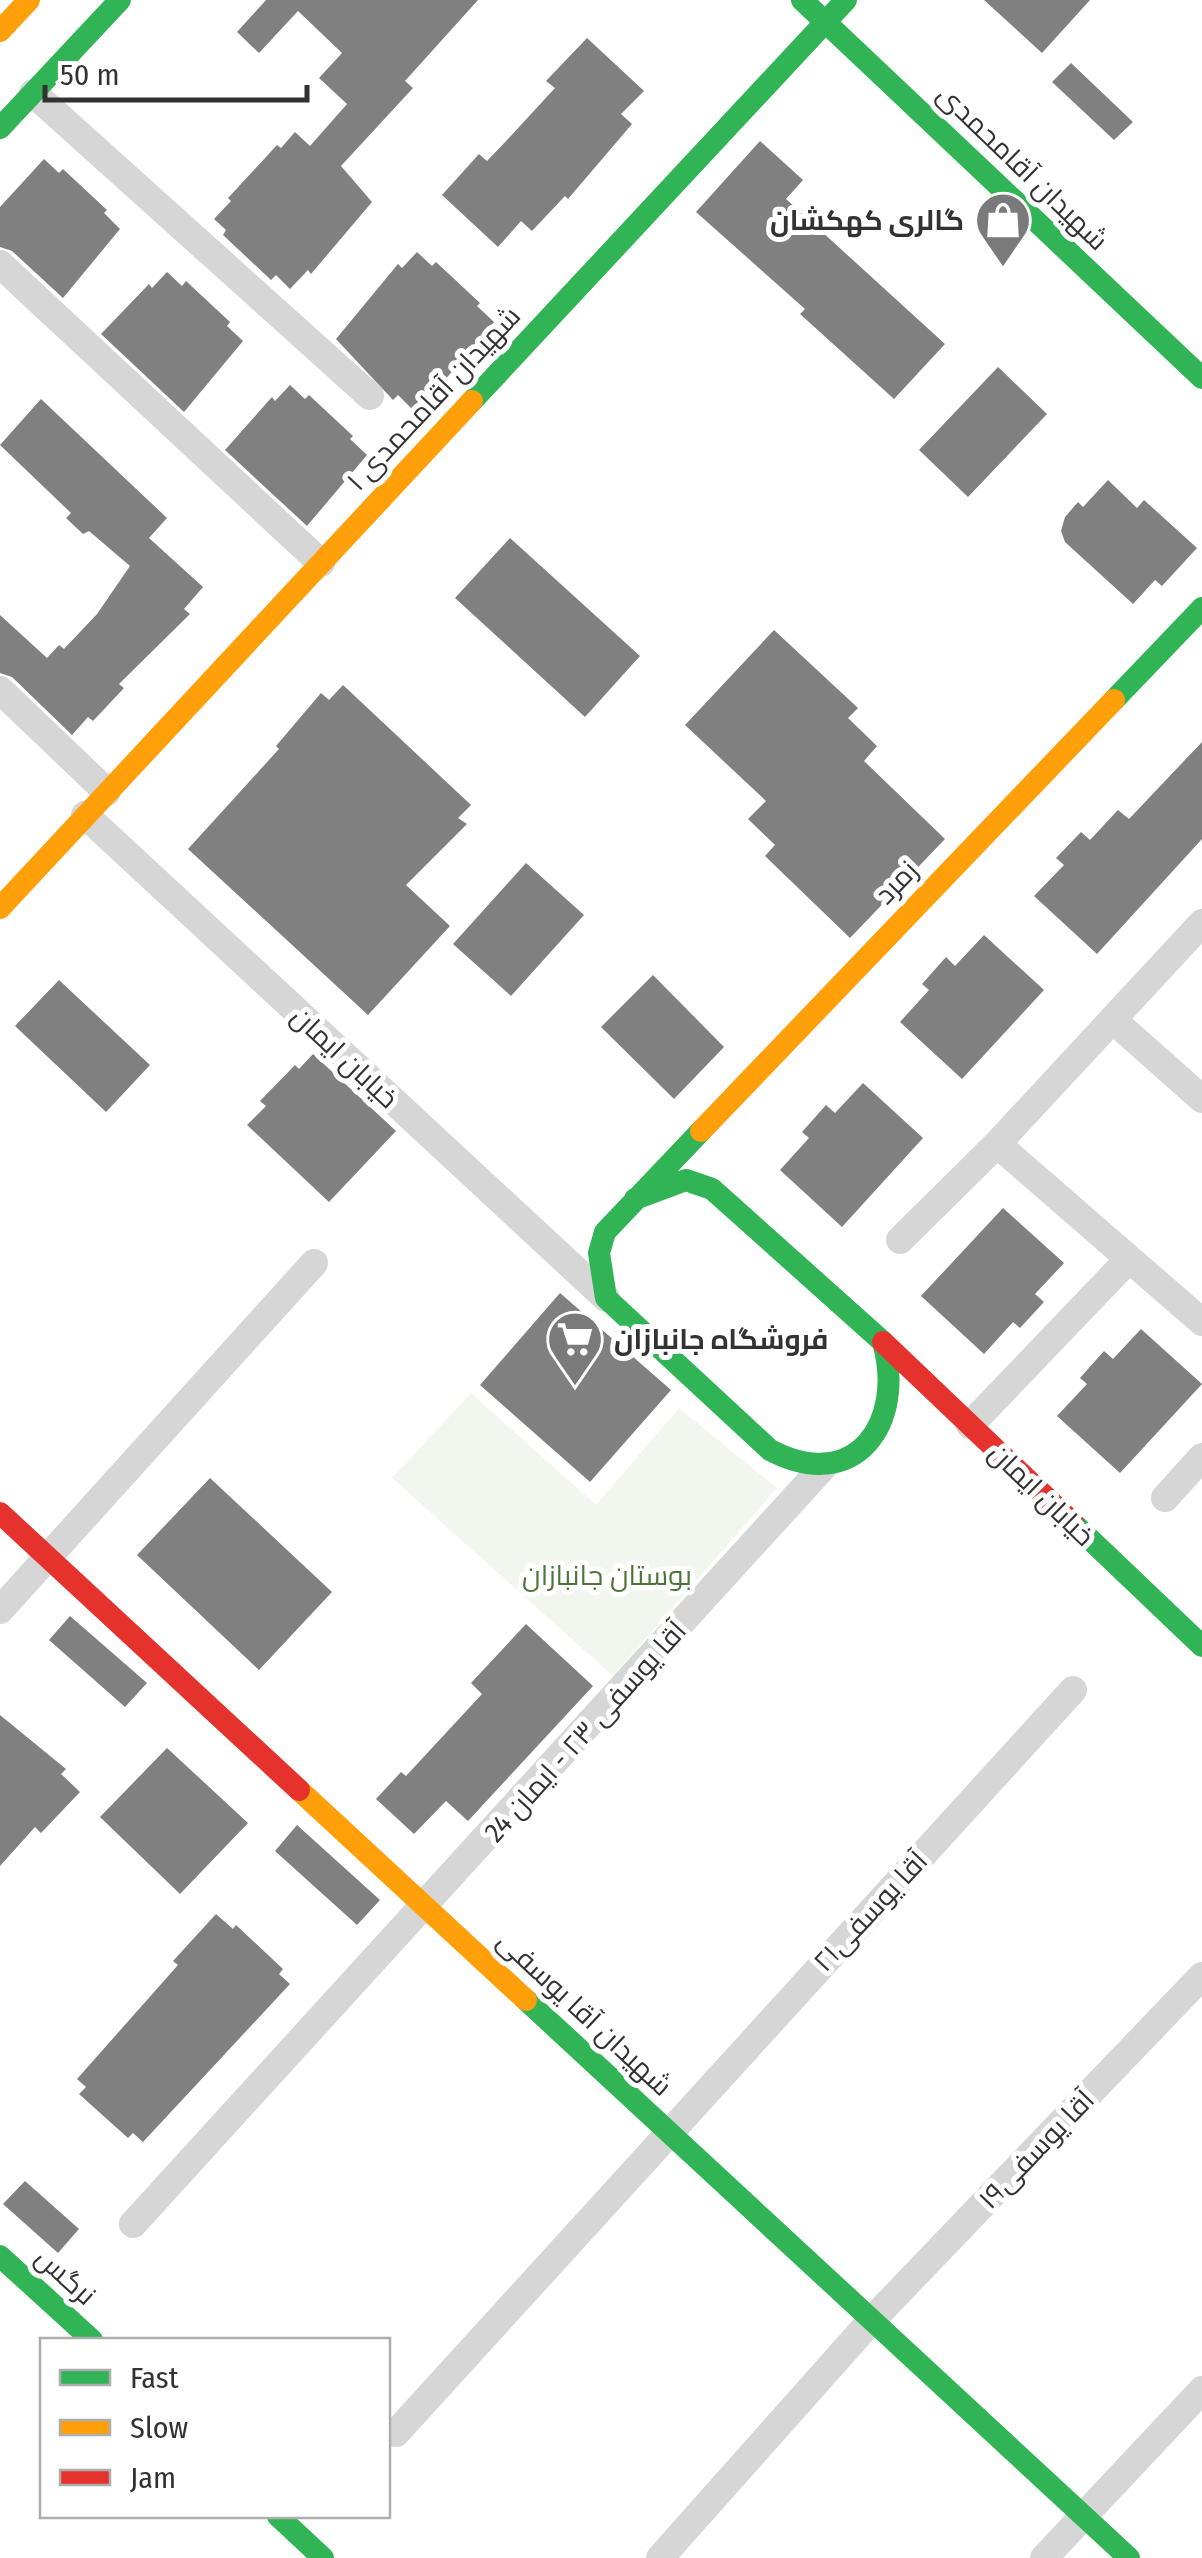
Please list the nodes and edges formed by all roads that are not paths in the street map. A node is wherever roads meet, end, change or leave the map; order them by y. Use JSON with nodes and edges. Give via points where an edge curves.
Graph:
{"nodes":[{"id":1,"x":120,"y":0,"type":"edge"},
{"id":2,"x":802,"y":0,"type":"edge"},
{"id":3,"x":846,"y":0,"type":"edge"},
{"id":4,"x":27,"y":1,"type":"edge"},
{"id":5,"x":826,"y":21,"type":"junction"},
{"id":6,"x":0,"y":31,"type":"edge"},
{"id":7,"x":33,"y":93,"type":"junction"},
{"id":8,"x":0,"y":128,"type":"edge"},
{"id":9,"x":0,"y":264,"type":"edge"},
{"id":10,"x":1202,"y":378,"type":"edge"},
{"id":11,"x":370,"y":396,"type":"dead end"},
{"id":12,"x":321,"y":563,"type":"junction"},
{"id":13,"x":1202,"y":608,"type":"edge"},
{"id":14,"x":0,"y":690,"type":"edge"},
{"id":15,"x":107,"y":792,"type":"junction"},
{"id":16,"x":85,"y":816,"type":"junction"},
{"id":17,"x":0,"y":908,"type":"edge"},
{"id":18,"x":1202,"y":922,"type":"edge"},
{"id":19,"x":1113,"y":1020,"type":"junction"},
{"id":20,"x":729,"y":1098,"type":"junction"},
{"id":21,"x":1202,"y":1098,"type":"edge"},
{"id":22,"x":997,"y":1144,"type":"junction"},
{"id":23,"x":712,"y":1189,"type":"junction"},
{"id":24,"x":635,"y":1199,"type":"junction"},
{"id":25,"x":605,"y":1232,"type":"junction"},
{"id":26,"x":900,"y":1240,"type":"dead end"},
{"id":27,"x":558,"y":1254,"type":"junction"},
{"id":28,"x":1130,"y":1258,"type":"junction"},
{"id":29,"x":314,"y":1264,"type":"dead end"},
{"id":30,"x":606,"y":1298,"type":"junction"},
{"id":31,"x":1202,"y":1322,"type":"edge"},
{"id":32,"x":883,"y":1342,"type":"junction"},
{"id":33,"x":970,"y":1425,"type":"junction"},
{"id":34,"x":1202,"y":1456,"type":"edge"},
{"id":35,"x":824,"y":1466,"type":"junction"},
{"id":36,"x":1165,"y":1498,"type":"dead end"},
{"id":37,"x":0,"y":1513,"type":"edge"},
{"id":38,"x":48,"y":1558,"type":"junction"},
{"id":39,"x":0,"y":1610,"type":"edge"},
{"id":40,"x":1202,"y":1646,"type":"edge"},
{"id":41,"x":1072,"y":1690,"type":"dead end"},
{"id":42,"x":426,"y":1907,"type":"junction"},
{"id":43,"x":1202,"y":1976,"type":"edge"},
{"id":44,"x":668,"y":2131,"type":"junction"},
{"id":45,"x":133,"y":2224,"type":"dead end"},
{"id":46,"x":0,"y":2256,"type":"edge"},
{"id":47,"x":870,"y":2322,"type":"junction"},
{"id":48,"x":90,"y":2338,"type":"edge"},
{"id":49,"x":1202,"y":2390,"type":"edge"},
{"id":50,"x":396,"y":2434,"type":"dead end"},
{"id":51,"x":1084,"y":2515,"type":"junction"},
{"id":52,"x":280,"y":2518,"type":"edge"},
{"id":53,"x":323,"y":2558,"type":"edge"},
{"id":54,"x":660,"y":2558,"type":"edge"},
{"id":55,"x":1044,"y":2558,"type":"edge"},
{"id":56,"x":1129,"y":2558,"type":"edge"}],
"edges":[{"from":1,"to":7,"type":"street"},
{"from":2,"to":5,"type":"street","name":"شهیدان آقامحمدی"},
{"from":3,"to":5,"type":"street","name":"شهیدان آقامحمدی ۱"},
{"from":4,"to":6,"type":"street"},
{"from":5,"to":10,"type":"street","name":"شهیدان آقامحمدی"},
{"from":5,"to":12,"type":"street","name":"شهیدان آقامحمدی ۱"},
{"from":7,"to":8,"type":"street"},
{"from":7,"to":11,"type":"street"},
{"from":9,"to":12,"type":"street"},
{"from":12,"to":15,"type":"street","name":"شهیدان آقامحمدی ۱"},
{"from":13,"to":20,"type":"street","name":"زمرد"},
{"from":14,"to":15,"type":"street"},
{"from":15,"to":16,"type":"street","name":"شهیدان آقامحمدی ۱"},
{"from":16,"to":17,"type":"street","name":"شهیدان آقامحمدی ۱"},
{"from":16,"to":27,"type":"street","name":"خیابان ایمان"},
{"from":18,"to":19,"type":"street"},
{"from":19,"to":21,"type":"street"},
{"from":19,"to":22,"type":"street"},
{"from":20,"to":23,"type":"street","via":[[706,1152]]},
{"from":20,"to":24,"type":"street","name":"زمرد"},
{"from":22,"to":26,"type":"street"},
{"from":22,"to":28,"type":"street"},
{"from":23,"to":24,"type":"street","via":[[686,1180]]},
{"from":23,"to":32,"type":"street","name":"خیابان ایمان"},
{"from":24,"to":25,"type":"street","name":"زمرد"},
{"from":25,"to":27,"type":"street","via":[[582,1254]]},
{"from":25,"to":30,"type":"street","via":[[599,1253]]},
{"from":27,"to":30,"type":"street","name":"خیابان ایمان"},
{"from":28,"to":31,"type":"street"},
{"from":28,"to":33,"type":"street"},
{"from":29,"to":38,"type":"street"},
{"from":30,"to":35,"type":"street","via":[[770,1450],[792,1465]]},
{"from":32,"to":33,"type":"street","name":"خیابان ایمان"},
{"from":32,"to":35,"type":"street","via":[[892,1377],[888,1407],[873,1435]]},
{"from":33,"to":40,"type":"street","name":"خیابان ایمان"},
{"from":34,"to":36,"type":"street"},
{"from":35,"to":42,"type":"street","name":"آقا یوسفی ۲۳ - ایمان 24"},
{"from":37,"to":38,"type":"street","name":"شهیدان آقا یوسفی"},
{"from":38,"to":39,"type":"street"},
{"from":38,"to":42,"type":"street","name":"شهیدان آقا یوسفی"},
{"from":41,"to":44,"type":"street","name":"آقا یوسفی۲۱"},
{"from":42,"to":44,"type":"street","name":"شهیدان آقا یوسفی"},
{"from":42,"to":45,"type":"street","name":"آقا یوسفی ۲۳ - ایمان 24"},
{"from":43,"to":47,"type":"street","name":"آقا یوسفی۱۹"},
{"from":44,"to":47,"type":"street","name":"شهیدان آقا یوسفی"},
{"from":44,"to":50,"type":"street","name":"آقا یوسفی۲۱"},
{"from":46,"to":48,"type":"street","name":"نرگس"},
{"from":47,"to":51,"type":"street","name":"شهیدان آقا یوسفی"},
{"from":47,"to":54,"type":"street","name":"آقا یوسفی۱۹"},
{"from":49,"to":51,"type":"street"},
{"from":51,"to":55,"type":"street"},
{"from":51,"to":56,"type":"street","name":"شهیدان آقا یوسفی"},
{"from":52,"to":53,"type":"street"}]}
